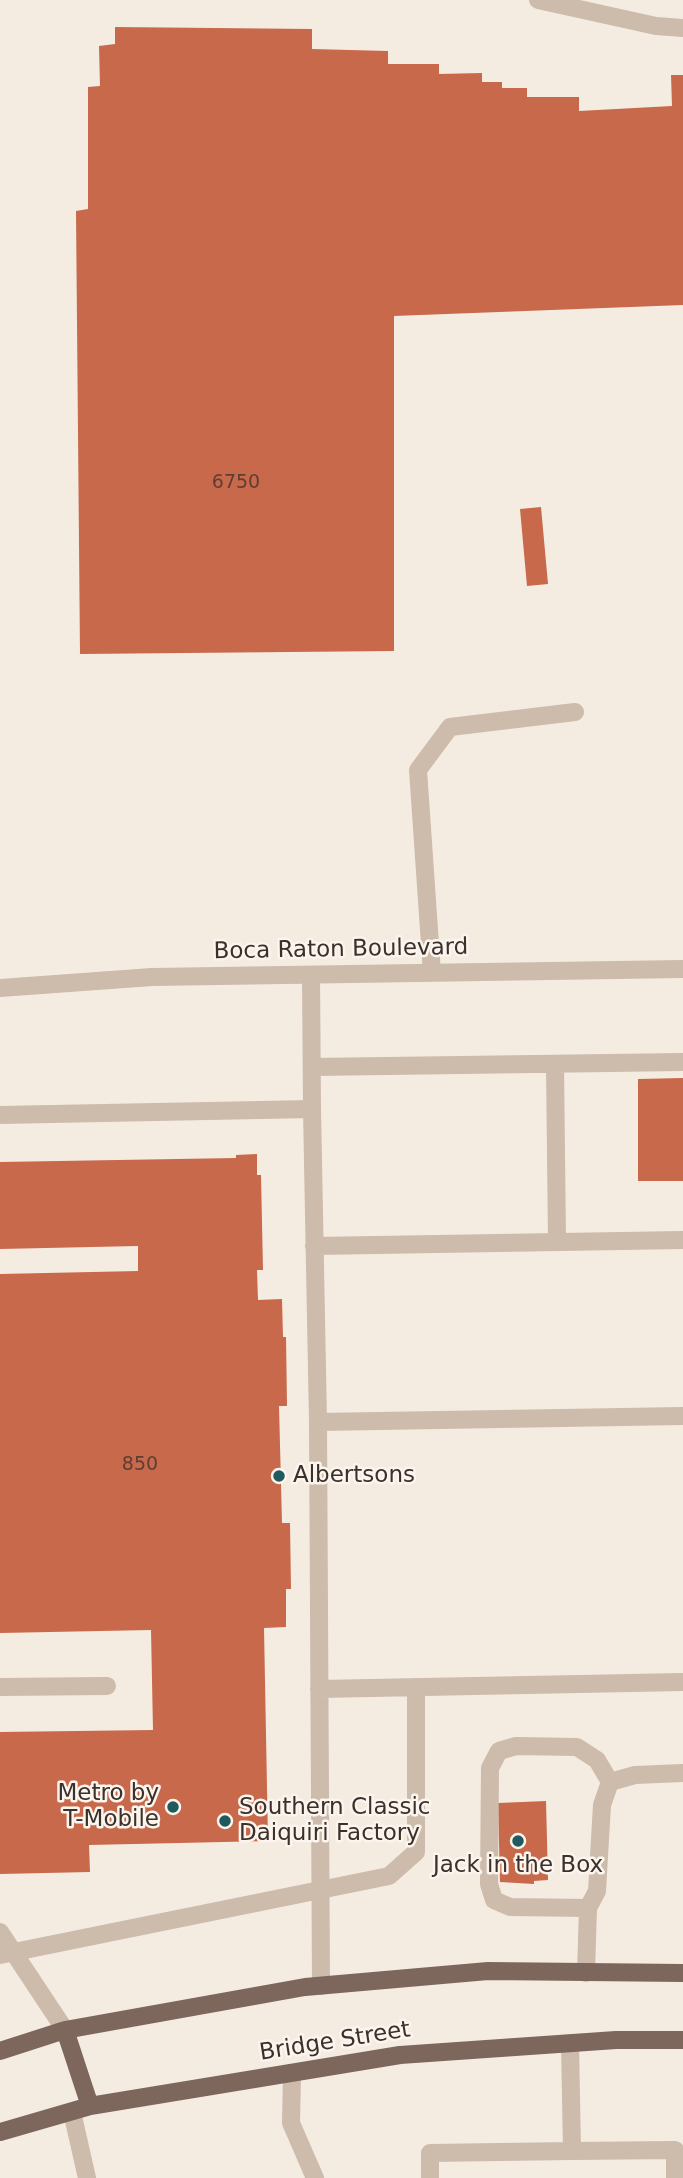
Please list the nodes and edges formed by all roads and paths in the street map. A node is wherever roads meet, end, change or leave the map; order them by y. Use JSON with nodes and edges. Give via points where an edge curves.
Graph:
{"nodes":[{"id":1,"x":538,"y":0,"type":"edge"},
{"id":2,"x":683,"y":28,"type":"edge"},
{"id":3,"x":575,"y":712,"type":"dead end"},
{"id":4,"x":683,"y":969,"type":"edge"},
{"id":5,"x":432,"y":973,"type":"junction"},
{"id":6,"x":311,"y":975,"type":"junction"},
{"id":7,"x":0,"y":988,"type":"edge"},
{"id":8,"x":683,"y":1062,"type":"edge"},
{"id":9,"x":555,"y":1064,"type":"junction"},
{"id":10,"x":312,"y":1067,"type":"junction"},
{"id":11,"x":312,"y":1109,"type":"junction"},
{"id":12,"x":0,"y":1115,"type":"edge"},
{"id":13,"x":683,"y":1240,"type":"edge"},
{"id":14,"x":557,"y":1242,"type":"junction"},
{"id":15,"x":314,"y":1247,"type":"junction"},
{"id":16,"x":683,"y":1416,"type":"edge"},
{"id":17,"x":318,"y":1422,"type":"junction"},
{"id":18,"x":683,"y":1682,"type":"edge"},
{"id":19,"x":107,"y":1686,"type":"dead end"},
{"id":20,"x":0,"y":1687,"type":"edge"},
{"id":21,"x":416,"y":1687,"type":"junction"},
{"id":22,"x":319,"y":1689,"type":"junction"},
{"id":23,"x":683,"y":1773,"type":"edge"},
{"id":24,"x":610,"y":1782,"type":"junction"},
{"id":25,"x":320,"y":1889,"type":"junction"},
{"id":26,"x":588,"y":1908,"type":"junction"},
{"id":27,"x":0,"y":1932,"type":"edge"},
{"id":28,"x":7,"y":1953,"type":"edge"},
{"id":29,"x":586,"y":1973,"type":"junction"},
{"id":30,"x":683,"y":1973,"type":"edge"},
{"id":31,"x":321,"y":1986,"type":"junction"},
{"id":32,"x":65,"y":2030,"type":"junction"},
{"id":33,"x":683,"y":2040,"type":"edge"},
{"id":34,"x":570,"y":2043,"type":"junction"},
{"id":35,"x":0,"y":2051,"type":"edge"},
{"id":36,"x":292,"y":2073,"type":"junction"},
{"id":37,"x":90,"y":2106,"type":"junction"},
{"id":38,"x":72,"y":2112,"type":"junction"},
{"id":39,"x":0,"y":2132,"type":"edge"},
{"id":40,"x":572,"y":2151,"type":"junction"},
{"id":41,"x":87,"y":2178,"type":"edge"},
{"id":42,"x":315,"y":2178,"type":"edge"},
{"id":43,"x":430,"y":2178,"type":"edge"},
{"id":44,"x":674,"y":2178,"type":"edge"}],
"edges":[{"from":1,"to":2,"type":"street"},
{"from":3,"to":5,"type":"street","via":[[450,727],[418,770]]},
{"from":4,"to":5,"type":"street","name":"Boca Raton Boulevard"},
{"from":5,"to":6,"type":"street","name":"Boca Raton Boulevard"},
{"from":6,"to":7,"type":"street","name":"Boca Raton Boulevard","via":[[152,977]]},
{"from":6,"to":10,"type":"street"},
{"from":8,"to":9,"type":"street"},
{"from":9,"to":10,"type":"street"},
{"from":9,"to":14,"type":"street"},
{"from":10,"to":11,"type":"street"},
{"from":11,"to":12,"type":"street"},
{"from":11,"to":15,"type":"street"},
{"from":13,"to":14,"type":"street"},
{"from":14,"to":15,"type":"street"},
{"from":15,"to":17,"type":"street"},
{"from":16,"to":17,"type":"street"},
{"from":17,"to":22,"type":"street"},
{"from":18,"to":21,"type":"street"},
{"from":19,"to":20,"type":"street"},
{"from":21,"to":22,"type":"street"},
{"from":21,"to":25,"type":"street","via":[[416,1852],[389,1876]]},
{"from":22,"to":25,"type":"street"},
{"from":23,"to":24,"type":"street","via":[[635,1775]]},
{"from":24,"to":26,"type":"street","via":[[602,1805],[597,1891]]},
{"from":24,"to":26,"type":"street","via":[[597,1760],[577,1747],[516,1746],[499,1751],[490,1768],[489,1884],[494,1900],[510,1906]]},
{"from":25,"to":28,"type":"street"},
{"from":25,"to":31,"type":"street"},
{"from":26,"to":29,"type":"street"},
{"from":27,"to":28,"type":"street"},
{"from":28,"to":32,"type":"street"},
{"from":29,"to":30,"type":"main road"},
{"from":29,"to":31,"type":"main road","via":[[488,1972]]},
{"from":31,"to":32,"type":"main road"},
{"from":32,"to":35,"type":"main road"},
{"from":32,"to":37,"type":"main road"},
{"from":33,"to":34,"type":"main road","name":"Bridge Street"},
{"from":34,"to":36,"type":"main road","name":"Bridge Street","via":[[400,2055]]},
{"from":34,"to":40,"type":"street"},
{"from":36,"to":37,"type":"main road","name":"Bridge Street"},
{"from":36,"to":42,"type":"street","via":[[291,2123]]},
{"from":37,"to":38,"type":"main road","name":"Bridge Street"},
{"from":38,"to":39,"type":"main road","name":"Bridge Street"},
{"from":38,"to":41,"type":"street"},
{"from":40,"to":43,"type":"street","via":[[430,2153]]},
{"from":40,"to":44,"type":"street","via":[[675,2150]]}]}
